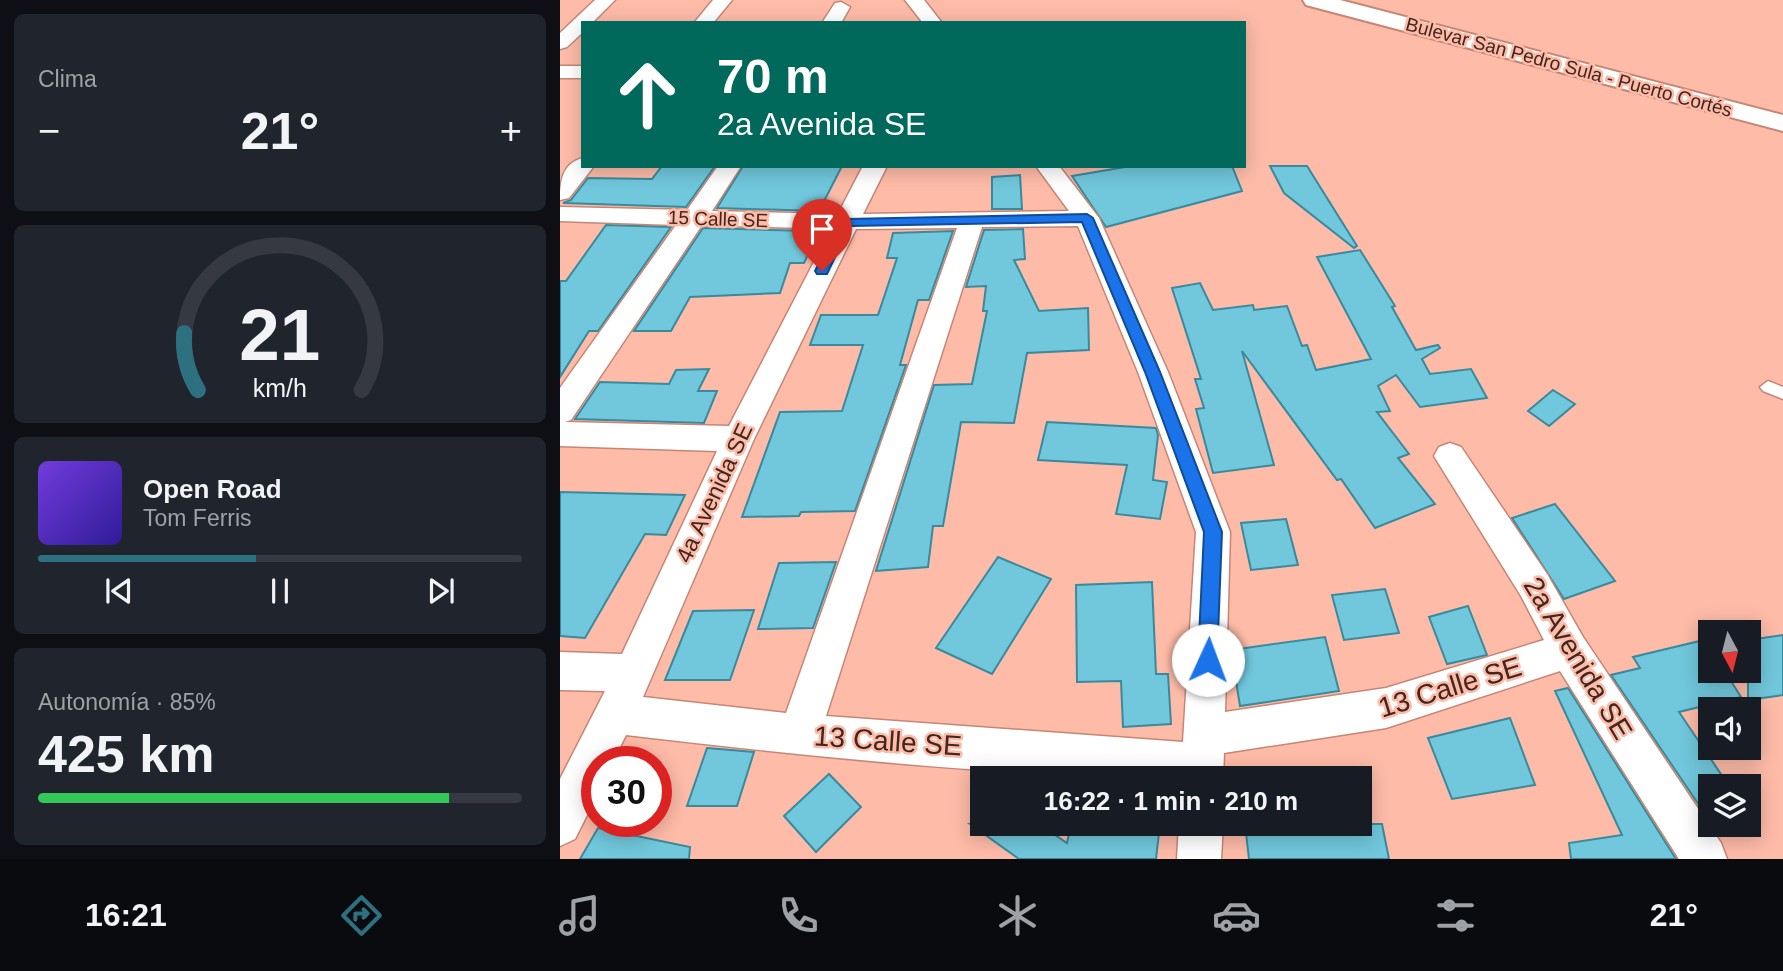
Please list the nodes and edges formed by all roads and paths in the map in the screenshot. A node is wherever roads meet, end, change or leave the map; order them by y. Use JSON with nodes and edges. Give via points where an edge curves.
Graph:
{"nodes":[{"id":1,"x":606,"y":0,"type":"edge"},
{"id":2,"x":723,"y":0,"type":"edge"},
{"id":3,"x":914,"y":0,"type":"edge"},
{"id":4,"x":1314,"y":0,"type":"edge"},
{"id":5,"x":584,"y":21,"type":"edge"},
{"id":6,"x":704,"y":21,"type":"edge"},
{"id":7,"x":931,"y":21,"type":"edge"},
{"id":8,"x":581,"y":23,"type":"edge"},
{"id":9,"x":560,"y":43,"type":"edge"},
{"id":10,"x":560,"y":72,"type":"edge"},
{"id":11,"x":581,"y":72,"type":"edge"},
{"id":12,"x":1783,"y":123,"type":"edge"},
{"id":13,"x":581,"y":167,"type":"edge"},
{"id":14,"x":729,"y":168,"type":"edge"},
{"id":15,"x":874,"y":168,"type":"edge"},
{"id":16,"x":1049,"y":168,"type":"edge"},
{"id":17,"x":560,"y":193,"type":"edge"},
{"id":18,"x":560,"y":214,"type":"edge"},
{"id":19,"x":692,"y":218,"type":"junction"},
{"id":20,"x":1087,"y":218,"type":"junction"},
{"id":21,"x":972,"y":221,"type":"junction"},
{"id":22,"x":846,"y":222,"type":"junction"},
{"id":23,"x":560,"y":412,"type":"edge"},
{"id":24,"x":560,"y":434,"type":"edge"},
{"id":25,"x":738,"y":439,"type":"junction"},
{"id":26,"x":1450,"y":456,"type":"dead end"},
{"id":27,"x":1569,"y":650,"type":"junction"},
{"id":28,"x":560,"y":671,"type":"edge"},
{"id":29,"x":633,"y":673,"type":"junction"},
{"id":30,"x":615,"y":714,"type":"junction"},
{"id":31,"x":799,"y":735,"type":"junction"},
{"id":32,"x":1203,"y":760,"type":"edge"},
{"id":33,"x":560,"y":824,"type":"edge"},
{"id":34,"x":1200,"y":836,"type":"edge"},
{"id":35,"x":1199,"y":859,"type":"edge"},
{"id":36,"x":1705,"y":859,"type":"edge"}],
"edges":[{"from":1,"to":5,"type":"street"},
{"from":2,"to":6,"type":"street"},
{"from":3,"to":7,"type":"street"},
{"from":4,"to":12,"type":"highway","name":"Bulevar San Pedro Sula - Puerto Cortés"},
{"from":8,"to":9,"type":"street"},
{"from":10,"to":11,"type":"street"},
{"from":13,"to":17,"type":"street"},
{"from":14,"to":19,"type":"street"},
{"from":15,"to":22,"type":"street","name":"4a Avenida SE"},
{"from":16,"to":20,"type":"street"},
{"from":18,"to":19,"type":"street","name":"15 Calle SE"},
{"from":19,"to":22,"type":"street","name":"15 Calle SE"},
{"from":19,"to":23,"type":"street"},
{"from":20,"to":21,"type":"street","name":"15 Calle SE"},
{"from":20,"to":32,"type":"street","via":[[1153,372],[1213,532]]},
{"from":21,"to":22,"type":"street","name":"15 Calle SE"},
{"from":21,"to":31,"type":"street"},
{"from":22,"to":25,"type":"street","name":"4a Avenida SE"},
{"from":24,"to":25,"type":"street"},
{"from":25,"to":29,"type":"street","name":"4a Avenida SE"},
{"from":26,"to":27,"type":"street","name":"2a Avenida SE","via":[[1534,585]]},
{"from":27,"to":32,"type":"street","name":"13 Calle SE"},
{"from":27,"to":36,"type":"street","name":"2a Avenida SE"},
{"from":28,"to":29,"type":"street"},
{"from":29,"to":30,"type":"street","name":"4a Avenida SE"},
{"from":30,"to":31,"type":"street","name":"13 Calle SE"},
{"from":30,"to":33,"type":"street","name":"4a Avenida SE"},
{"from":31,"to":32,"type":"street","name":"13 Calle SE"},
{"from":34,"to":35,"type":"street"}]}
